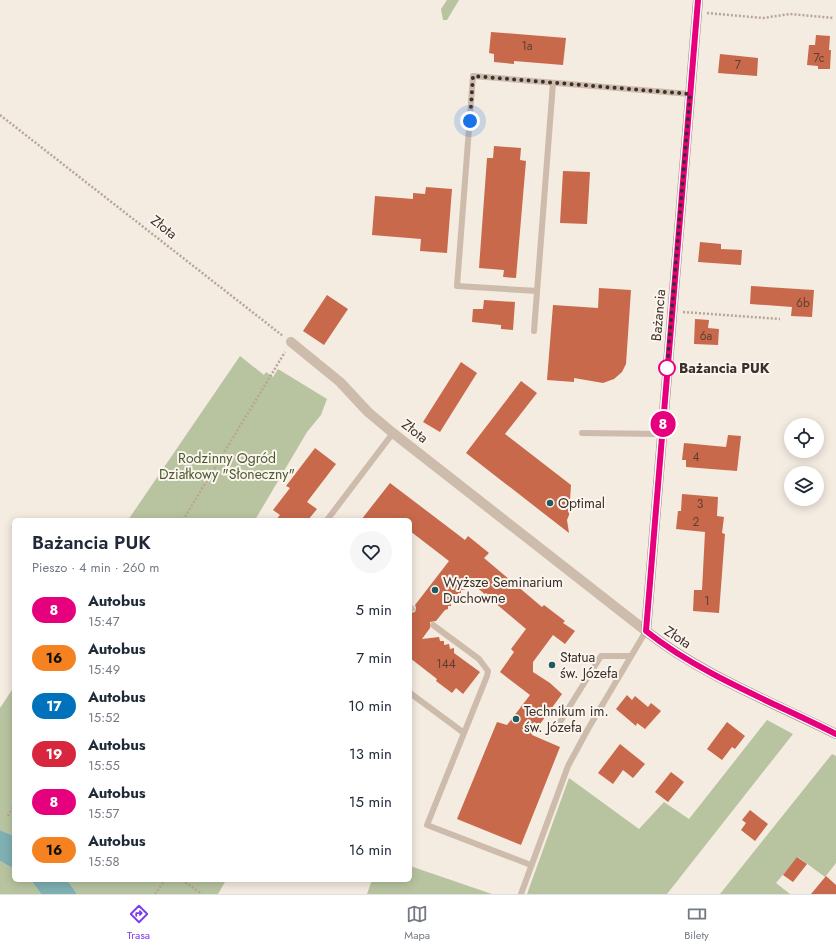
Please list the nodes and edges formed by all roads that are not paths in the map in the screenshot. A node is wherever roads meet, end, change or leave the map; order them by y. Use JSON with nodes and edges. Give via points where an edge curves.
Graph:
{"nodes":[{"id":1,"x":698,"y":0,"type":"edge"},
{"id":2,"x":553,"y":82,"type":"junction"},
{"id":3,"x":690,"y":94,"type":"junction"},
{"id":4,"x":537,"y":291,"type":"junction"},
{"id":5,"x":534,"y":331,"type":"dead end"},
{"id":6,"x":291,"y":342,"type":"road end"},
{"id":7,"x":394,"y":433,"type":"junction"},
{"id":8,"x":582,"y":433,"type":"dead end"},
{"id":9,"x":662,"y":434,"type":"junction"},
{"id":10,"x":329,"y":518,"type":"edge"},
{"id":11,"x":433,"y":625,"type":"dead end"},
{"id":12,"x":646,"y":631,"type":"junction"},
{"id":13,"x":630,"y":656,"type":"junction"},
{"id":14,"x":412,"y":694,"type":"edge"},
{"id":15,"x":555,"y":730,"type":"dead end"},
{"id":16,"x":464,"y":733,"type":"junction"},
{"id":17,"x":836,"y":734,"type":"edge"},
{"id":18,"x":531,"y":865,"type":"junction"},
{"id":19,"x":521,"y":894,"type":"edge"}],
"edges":[{"from":1,"to":3,"type":"street","name":"Bażancia"},
{"from":2,"to":3,"type":"lane"},
{"from":2,"to":4,"type":"lane"},
{"from":2,"to":4,"type":"lane","via":[[473,76],[457,286]]},
{"from":3,"to":9,"type":"street","name":"Bażancia"},
{"from":4,"to":5,"type":"lane"},
{"from":6,"to":7,"type":"street","name":"Złota","via":[[340,382],[368,412]]},
{"from":7,"to":10,"type":"lane"},
{"from":7,"to":12,"type":"street","name":"Złota"},
{"from":8,"to":9,"type":"lane"},
{"from":9,"to":12,"type":"street","name":"Bażancia"},
{"from":11,"to":16,"type":"lane","via":[[479,659],[488,671]]},
{"from":12,"to":13,"type":"lane"},
{"from":12,"to":17,"type":"street","name":"Złota","via":[[667,648],[700,667]]},
{"from":13,"to":15,"type":"lane","via":[[601,656]]},
{"from":13,"to":18,"type":"lane","via":[[568,766]]},
{"from":14,"to":16,"type":"lane"},
{"from":16,"to":18,"type":"lane","via":[[427,825]]},
{"from":18,"to":19,"type":"lane"}]}
